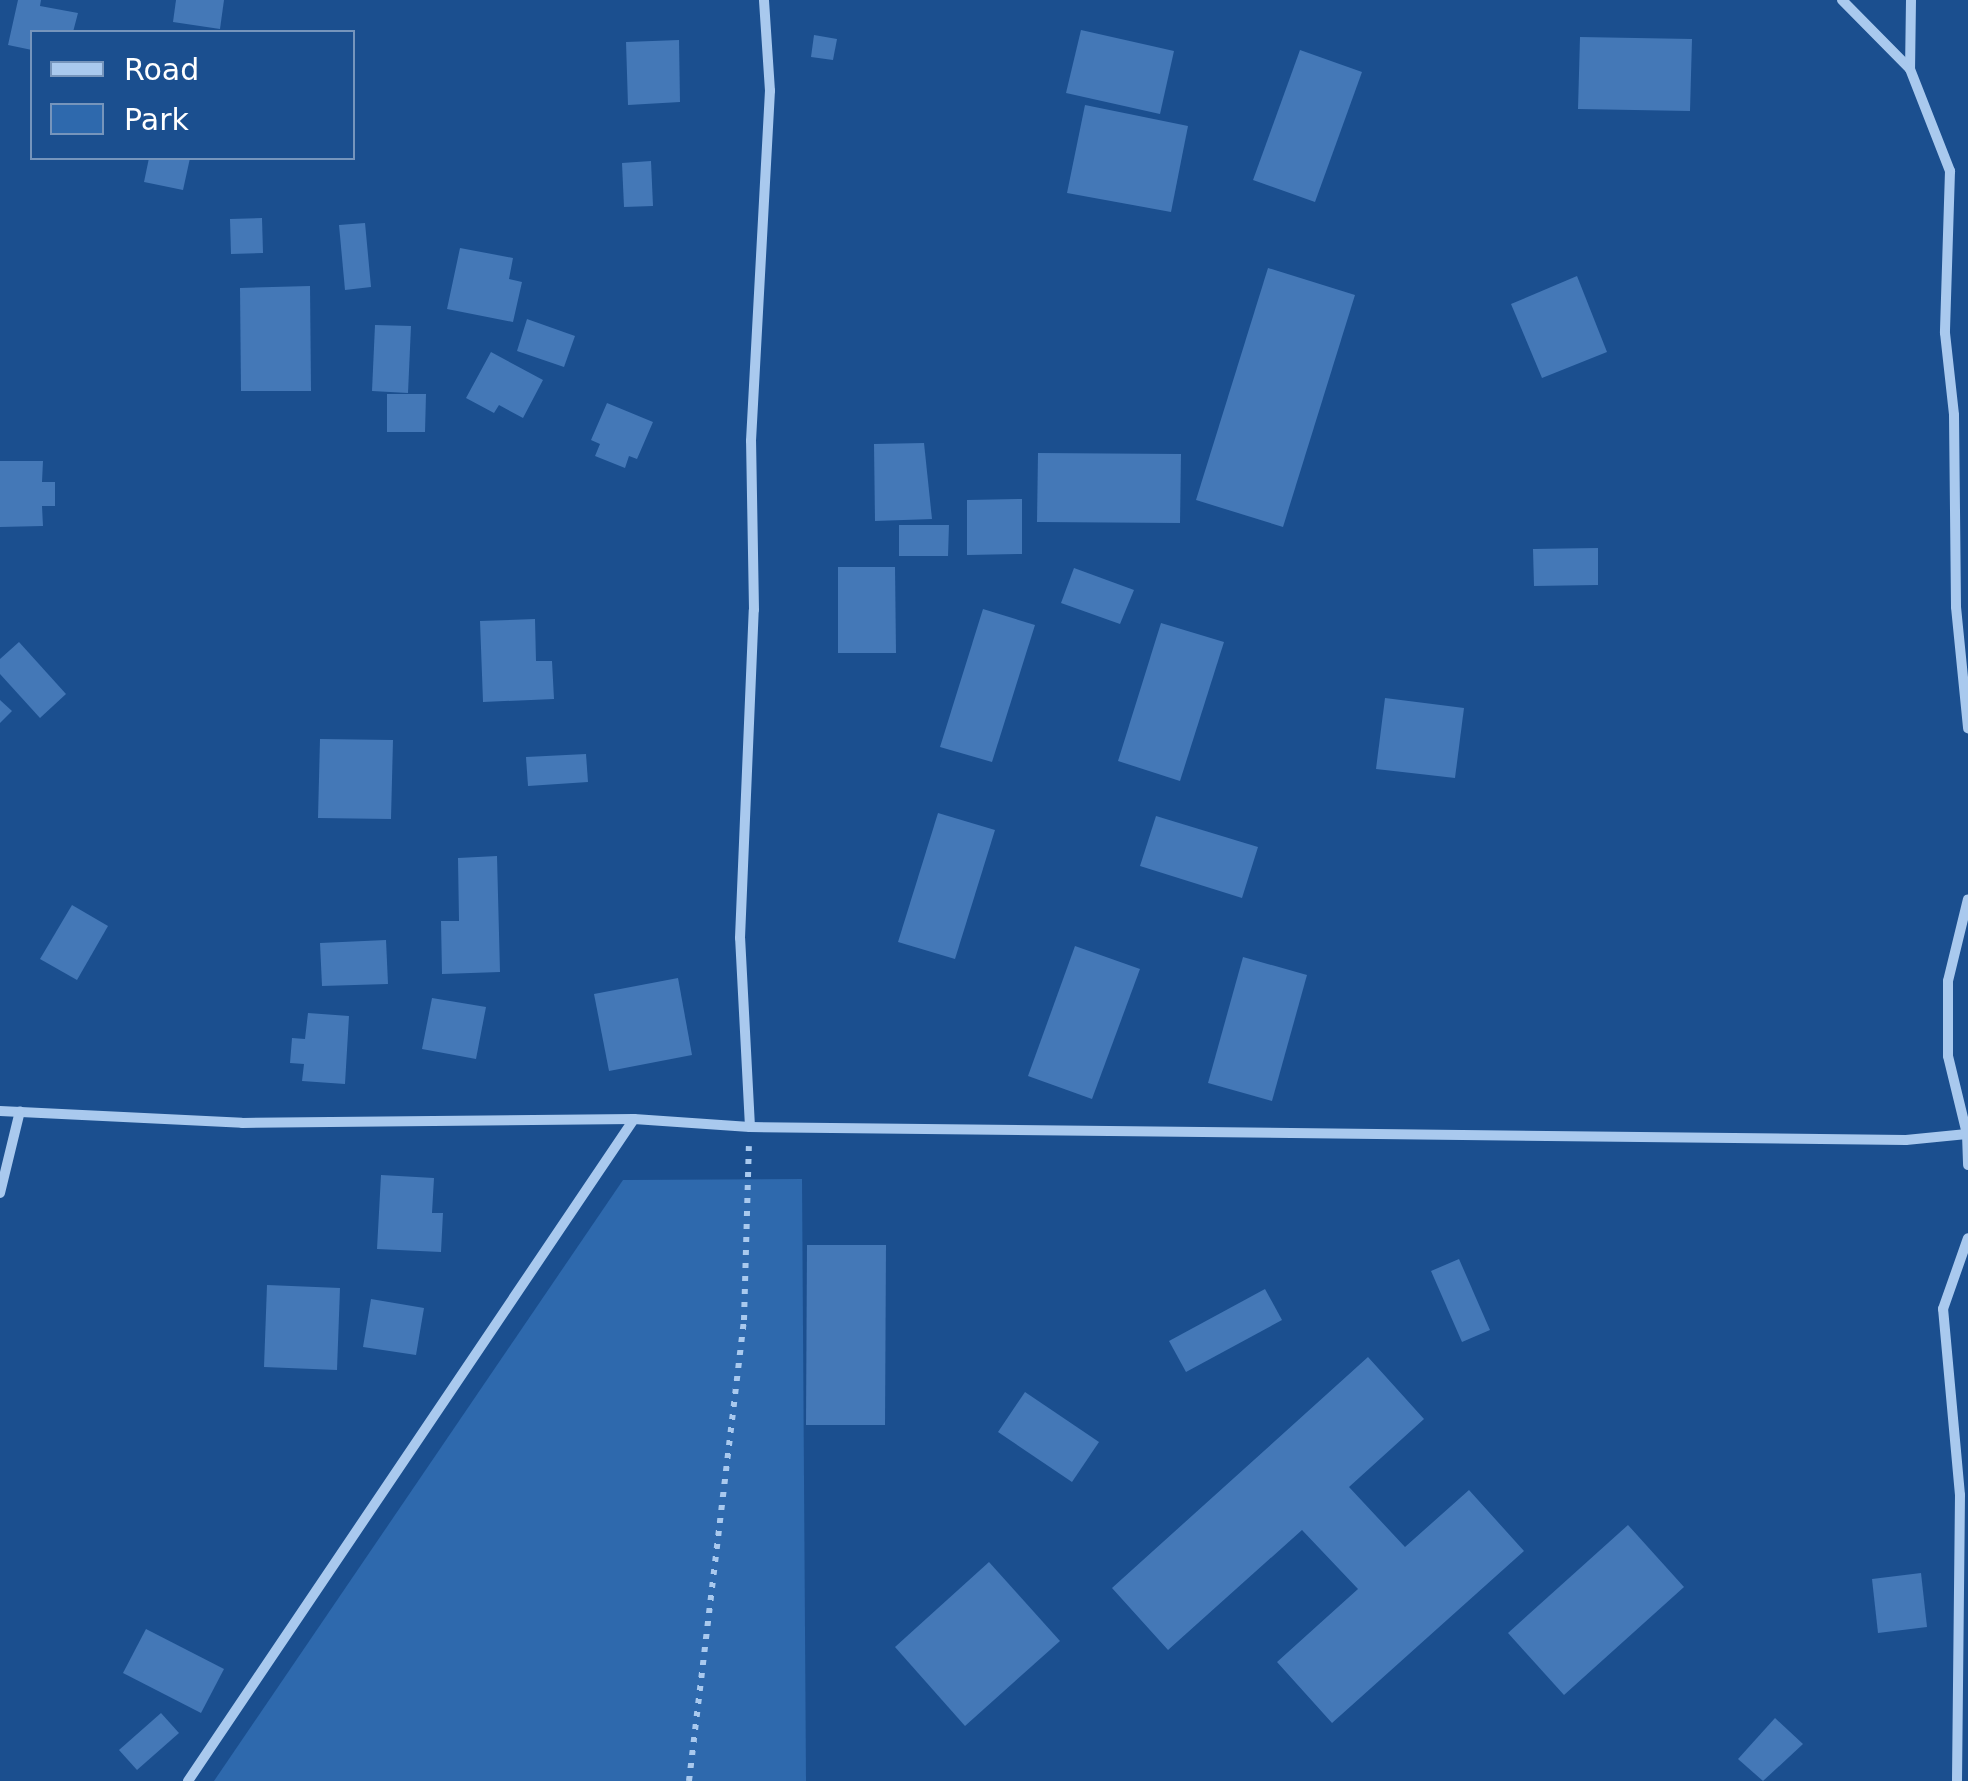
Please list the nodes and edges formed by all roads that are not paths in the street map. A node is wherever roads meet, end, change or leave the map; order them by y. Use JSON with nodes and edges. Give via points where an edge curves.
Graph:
{"nodes":[{"id":1,"x":764,"y":0,"type":"edge"},
{"id":2,"x":1842,"y":0,"type":"edge"},
{"id":3,"x":1911,"y":0,"type":"edge"},
{"id":4,"x":1910,"y":69,"type":"junction"},
{"id":5,"x":1968,"y":414,"type":"edge"},
{"id":6,"x":1954,"y":415,"type":"junction"},
{"id":7,"x":1968,"y":728,"type":"edge"},
{"id":8,"x":1968,"y":899,"type":"edge"},
{"id":9,"x":0,"y":1111,"type":"edge"},
{"id":10,"x":20,"y":1112,"type":"junction"},
{"id":11,"x":634,"y":1120,"type":"junction"},
{"id":12,"x":750,"y":1128,"type":"junction"},
{"id":13,"x":1966,"y":1134,"type":"edge"},
{"id":14,"x":1968,"y":1165,"type":"edge"},
{"id":15,"x":0,"y":1193,"type":"edge"},
{"id":16,"x":1968,"y":1238,"type":"edge"},
{"id":17,"x":1964,"y":1497,"type":"edge"},
{"id":18,"x":188,"y":1781,"type":"edge"},
{"id":19,"x":1957,"y":1781,"type":"edge"}],
"edges":[{"from":1,"to":12,"type":"street","via":[[770,91],[751,441],[754,610],[740,938]]},
{"from":2,"to":4,"type":"street"},
{"from":3,"to":4,"type":"street"},
{"from":4,"to":6,"type":"street","via":[[1950,171],[1946,333]]},
{"from":5,"to":6,"type":"street"},
{"from":6,"to":7,"type":"street","via":[[1956,607]]},
{"from":8,"to":13,"type":"street","via":[[1948,982],[1948,1056]]},
{"from":9,"to":10,"type":"street"},
{"from":10,"to":11,"type":"street","via":[[242,1124]]},
{"from":10,"to":15,"type":"street"},
{"from":11,"to":12,"type":"street"},
{"from":11,"to":18,"type":"street"},
{"from":12,"to":13,"type":"street","via":[[1906,1140]]},
{"from":13,"to":14,"type":"street"},
{"from":16,"to":17,"type":"street","via":[[1944,1309]]},
{"from":17,"to":19,"type":"street"}]}
